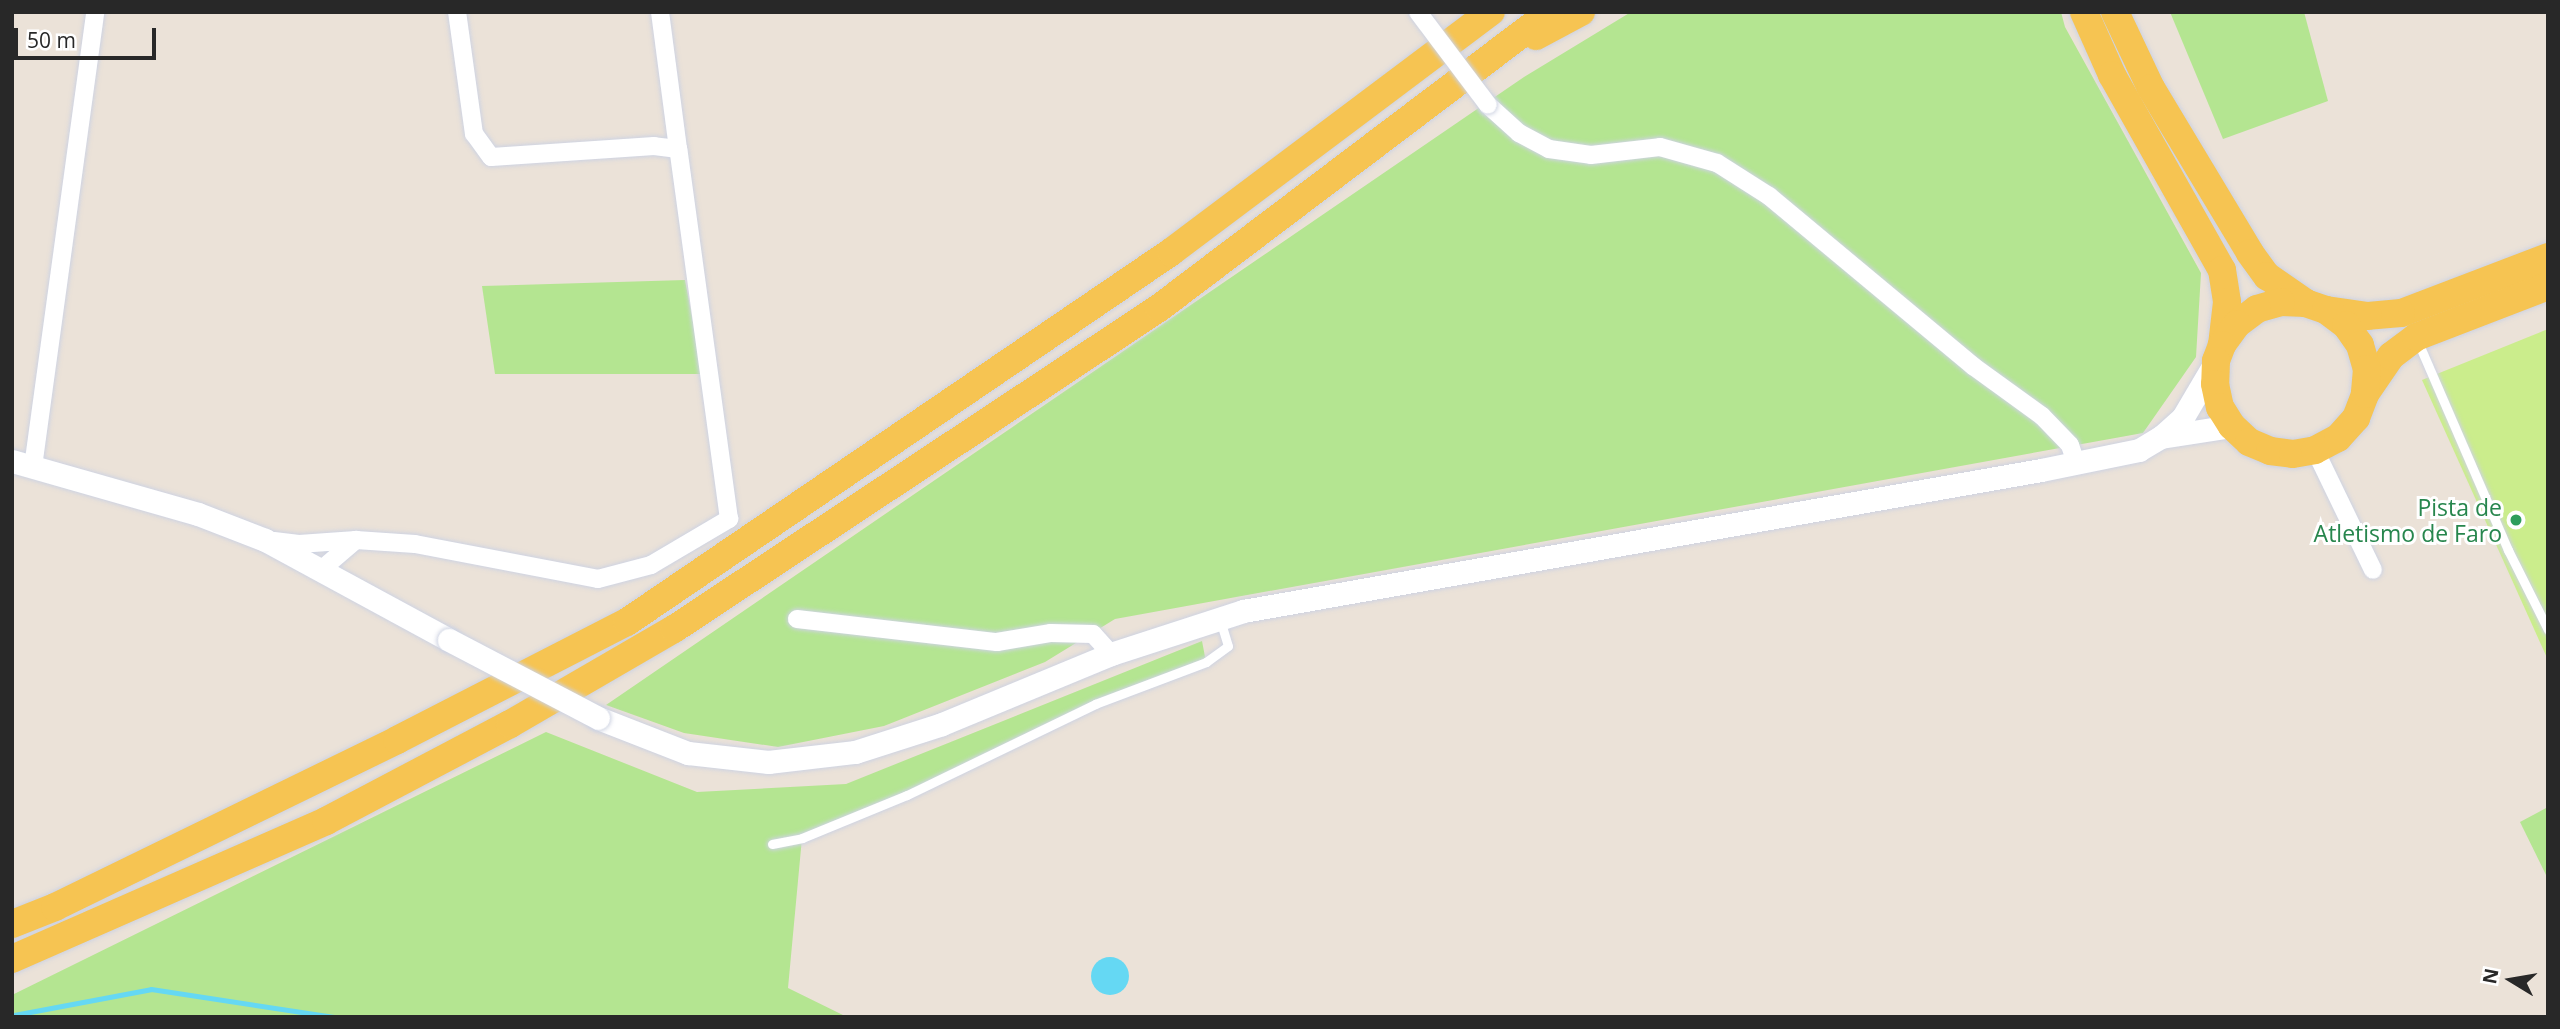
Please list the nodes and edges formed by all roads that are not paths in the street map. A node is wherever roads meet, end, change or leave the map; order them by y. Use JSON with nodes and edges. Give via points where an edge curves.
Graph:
{"nodes":[{"id":1,"x":95,"y":12,"type":"edge"},
{"id":2,"x":457,"y":12,"type":"edge"},
{"id":3,"x":660,"y":12,"type":"edge"},
{"id":4,"x":1418,"y":12,"type":"edge"},
{"id":5,"x":1551,"y":12,"type":"edge"},
{"id":6,"x":1581,"y":12,"type":"edge"},
{"id":7,"x":2084,"y":12,"type":"edge"},
{"id":8,"x":2115,"y":12,"type":"edge"},
{"id":9,"x":1481,"y":17,"type":"edge"},
{"id":10,"x":1487,"y":62,"type":"junction"},
{"id":11,"x":678,"y":149,"type":"junction"},
{"id":12,"x":2548,"y":257,"type":"edge"},
{"id":13,"x":2548,"y":286,"type":"edge"},
{"id":14,"x":2316,"y":306,"type":"junction"},
{"id":15,"x":2416,"y":337,"type":"junction"},
{"id":16,"x":2219,"y":353,"type":"junction"},
{"id":17,"x":2365,"y":394,"type":"junction"},
{"id":18,"x":2232,"y":426,"type":"junction"},
{"id":19,"x":2161,"y":437,"type":"junction"},
{"id":20,"x":2315,"y":450,"type":"junction"},
{"id":21,"x":22,"y":464,"type":"edge"},
{"id":22,"x":2076,"y":464,"type":"junction"},
{"id":23,"x":265,"y":540,"type":"junction"},
{"id":24,"x":356,"y":540,"type":"junction"},
{"id":25,"x":322,"y":569,"type":"junction"},
{"id":26,"x":2373,"y":570,"type":"dead end"},
{"id":27,"x":1220,"y":618,"type":"junction"},
{"id":28,"x":797,"y":619,"type":"dead end"},
{"id":29,"x":2548,"y":630,"type":"edge"},
{"id":30,"x":1111,"y":654,"type":"junction"},
{"id":31,"x":772,"y":844,"type":"dead end"},
{"id":32,"x":12,"y":924,"type":"edge"},
{"id":33,"x":12,"y":959,"type":"edge"}],
"edges":[{"from":1,"to":21,"type":"street"},
{"from":2,"to":11,"type":"street","via":[[474,134],[491,157],[654,146]]},
{"from":3,"to":11,"type":"street"},
{"from":4,"to":22,"type":"street","bridge":true,"via":[[1488,105],[1519,133],[1549,149],[1591,155],[1660,147],[1717,163],[1769,196],[1973,366],[2042,416],[2070,445]]},
{"from":5,"to":10,"type":"main road"},
{"from":6,"to":10,"type":"main road"},
{"from":7,"to":16,"type":"main road","via":[[2112,75],[2222,270],[2227,302]]},
{"from":8,"to":14,"type":"main road","via":[[2151,88],[2250,253],[2267,276]]},
{"from":9,"to":32,"type":"main road","via":[[1171,252],[627,622],[373,752]]},
{"from":10,"to":33,"type":"main road","via":[[1159,308],[674,629],[510,724],[326,821]]},
{"from":11,"to":24,"type":"street","via":[[729,519],[651,565],[598,579],[415,544]]},
{"from":12,"to":14,"type":"main road","via":[[2401,313],[2368,316]]},
{"from":13,"to":15,"type":"main road"},
{"from":14,"to":16,"type":"main road","via":[[2281,302],[2257,309],[2237,324]]},
{"from":14,"to":17,"type":"main road","via":[[2346,325],[2360,345],[2367,369]]},
{"from":15,"to":17,"type":"main road","via":[[2391,356]]},
{"from":15,"to":29,"type":"lane","via":[[2508,550]]},
{"from":16,"to":18,"type":"main road","via":[[2215,384],[2220,407]]},
{"from":16,"to":19,"type":"street","via":[[2183,417]]},
{"from":17,"to":20,"type":"main road","via":[[2356,418],[2338,438]]},
{"from":18,"to":19,"type":"street"},
{"from":18,"to":20,"type":"main road","via":[[2249,442],[2270,451],[2293,454]]},
{"from":19,"to":22,"type":"street","via":[[2139,450]]},
{"from":20,"to":26,"type":"street"},
{"from":21,"to":23,"type":"street","via":[[198,514]]},
{"from":22,"to":27,"type":"street"},
{"from":23,"to":24,"type":"street","via":[[299,544]]},
{"from":23,"to":25,"type":"street"},
{"from":24,"to":25,"type":"street"},
{"from":25,"to":30,"type":"street","bridge":true,"via":[[598,718],[688,752],[768,762],[855,752],[942,724]]},
{"from":27,"to":30,"type":"street"},
{"from":27,"to":31,"type":"lane","via":[[1228,646],[1206,662],[1095,704],[907,795],[802,838]]},
{"from":28,"to":30,"type":"street","via":[[997,642],[1093,634]]}]}
